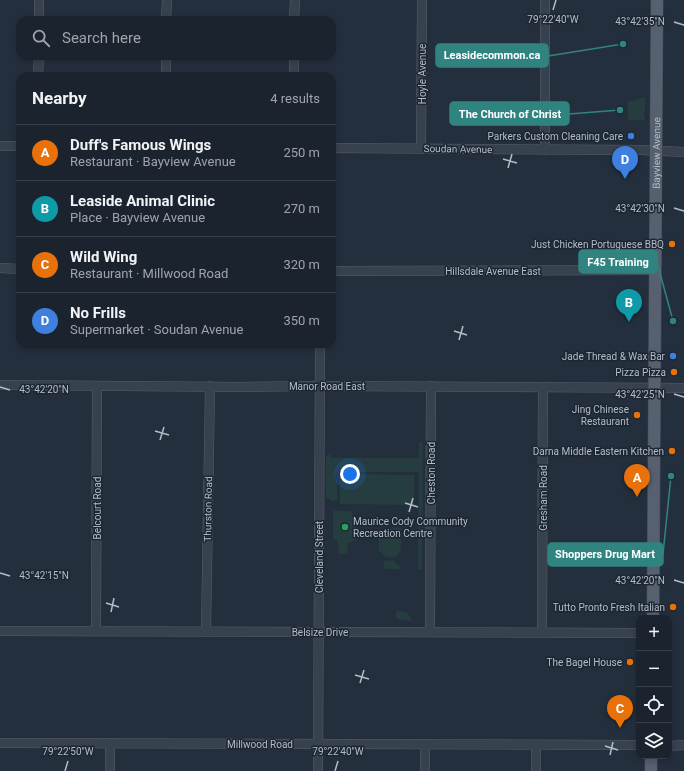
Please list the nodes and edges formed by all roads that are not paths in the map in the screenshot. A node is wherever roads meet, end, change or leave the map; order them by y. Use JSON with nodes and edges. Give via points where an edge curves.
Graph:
{"nodes":[{"id":1,"x":39,"y":0,"type":"edge"},
{"id":2,"x":167,"y":0,"type":"edge"},
{"id":3,"x":295,"y":0,"type":"edge"},
{"id":4,"x":422,"y":0,"type":"edge"},
{"id":5,"x":545,"y":0,"type":"edge"},
{"id":6,"x":657,"y":0,"type":"edge"},
{"id":7,"x":39,"y":16,"type":"edge"},
{"id":8,"x":166,"y":16,"type":"edge"},
{"id":9,"x":294,"y":16,"type":"edge"},
{"id":10,"x":39,"y":60,"type":"edge"},
{"id":11,"x":166,"y":60,"type":"edge"},
{"id":12,"x":294,"y":60,"type":"edge"},
{"id":13,"x":38,"y":72,"type":"edge"},
{"id":14,"x":166,"y":72,"type":"edge"},
{"id":15,"x":294,"y":72,"type":"edge"},
{"id":16,"x":0,"y":146,"type":"edge"},
{"id":17,"x":16,"y":146,"type":"edge"},
{"id":18,"x":336,"y":148,"type":"edge"},
{"id":19,"x":421,"y":148,"type":"junction"},
{"id":20,"x":545,"y":150,"type":"junction"},
{"id":21,"x":656,"y":150,"type":"junction"},
{"id":22,"x":684,"y":152,"type":"edge"},
{"id":23,"x":0,"y":268,"type":"edge"},
{"id":24,"x":16,"y":269,"type":"edge"},
{"id":25,"x":336,"y":270,"type":"edge"},
{"id":26,"x":655,"y":270,"type":"junction"},
{"id":27,"x":320,"y":348,"type":"edge"},
{"id":28,"x":0,"y":385,"type":"edge"},
{"id":29,"x":97,"y":386,"type":"junction"},
{"id":30,"x":210,"y":386,"type":"junction"},
{"id":31,"x":320,"y":386,"type":"junction"},
{"id":32,"x":431,"y":386,"type":"junction"},
{"id":33,"x":543,"y":387,"type":"junction"},
{"id":34,"x":654,"y":388,"type":"junction"},
{"id":35,"x":684,"y":388,"type":"edge"},
{"id":36,"x":652,"y":615,"type":"edge"},
{"id":37,"x":0,"y":630,"type":"edge"},
{"id":38,"x":96,"y":631,"type":"junction"},
{"id":39,"x":206,"y":632,"type":"junction"},
{"id":40,"x":318,"y":632,"type":"junction"},
{"id":41,"x":430,"y":632,"type":"junction"},
{"id":42,"x":542,"y":632,"type":"junction"},
{"id":43,"x":636,"y":633,"type":"edge"},
{"id":44,"x":0,"y":743,"type":"edge"},
{"id":45,"x":110,"y":743,"type":"junction"},
{"id":46,"x":318,"y":744,"type":"junction"},
{"id":47,"x":425,"y":744,"type":"junction"},
{"id":48,"x":536,"y":745,"type":"junction"},
{"id":49,"x":636,"y":745,"type":"edge"},
{"id":50,"x":684,"y":745,"type":"edge"},
{"id":51,"x":672,"y":746,"type":"edge"},
{"id":52,"x":651,"y":759,"type":"edge"},
{"id":53,"x":110,"y":771,"type":"edge"},
{"id":54,"x":318,"y":771,"type":"edge"},
{"id":55,"x":425,"y":771,"type":"edge"},
{"id":56,"x":536,"y":771,"type":"edge"},
{"id":57,"x":651,"y":771,"type":"edge"}],
"edges":[{"from":1,"to":7,"type":"street"},
{"from":2,"to":8,"type":"street"},
{"from":3,"to":9,"type":"street"},
{"from":4,"to":19,"type":"street","name":"Hoyle Avenue"},
{"from":5,"to":20,"type":"street"},
{"from":6,"to":21,"type":"main road","name":"Bayview Avenue"},
{"from":10,"to":13,"type":"street"},
{"from":11,"to":14,"type":"street"},
{"from":12,"to":15,"type":"street"},
{"from":16,"to":17,"type":"street"},
{"from":18,"to":19,"type":"street","name":"Soudan Avenue"},
{"from":19,"to":20,"type":"street","name":"Soudan Avenue"},
{"from":20,"to":21,"type":"street","name":"Soudan Avenue"},
{"from":21,"to":22,"type":"street","name":"Soudan Avenue"},
{"from":21,"to":26,"type":"main road","name":"Bayview Avenue"},
{"from":23,"to":24,"type":"street"},
{"from":25,"to":26,"type":"street","name":"Hillsdale Avenue East"},
{"from":26,"to":34,"type":"main road","name":"Bayview Avenue"},
{"from":27,"to":31,"type":"street","name":"Cleveland Street"},
{"from":28,"to":29,"type":"street","name":"Manor Road East"},
{"from":29,"to":30,"type":"street","name":"Manor Road East"},
{"from":29,"to":38,"type":"street","name":"Belcourt Road"},
{"from":30,"to":31,"type":"street","name":"Manor Road East"},
{"from":30,"to":39,"type":"street","name":"Thurston Road"},
{"from":31,"to":32,"type":"street","name":"Manor Road East"},
{"from":31,"to":40,"type":"street","name":"Cleveland Street"},
{"from":32,"to":33,"type":"street","name":"Manor Road East"},
{"from":32,"to":41,"type":"street","name":"Cheston Road"},
{"from":33,"to":34,"type":"street","name":"Manor Road East"},
{"from":33,"to":42,"type":"street","name":"Gresham Road"},
{"from":34,"to":35,"type":"street","name":"Manor Road East"},
{"from":34,"to":36,"type":"main road","name":"Bayview Avenue"},
{"from":37,"to":38,"type":"street","name":"Belsize Drive"},
{"from":38,"to":39,"type":"street","name":"Belsize Drive"},
{"from":39,"to":40,"type":"street","name":"Belsize Drive"},
{"from":40,"to":41,"type":"street","name":"Belsize Drive"},
{"from":40,"to":46,"type":"street","name":"Cleveland Street"},
{"from":41,"to":42,"type":"street","name":"Belsize Drive"},
{"from":42,"to":43,"type":"street","name":"Belsize Drive"},
{"from":44,"to":45,"type":"street","name":"Millwood Road"},
{"from":45,"to":46,"type":"street","name":"Millwood Road"},
{"from":45,"to":53,"type":"street"},
{"from":46,"to":47,"type":"street","name":"Millwood Road"},
{"from":46,"to":54,"type":"street","name":"Cleveland Street"},
{"from":47,"to":48,"type":"street","name":"Millwood Road"},
{"from":47,"to":55,"type":"street"},
{"from":48,"to":49,"type":"street","name":"Millwood Road"},
{"from":48,"to":56,"type":"street"},
{"from":50,"to":51,"type":"street"},
{"from":52,"to":57,"type":"main road"}]}
